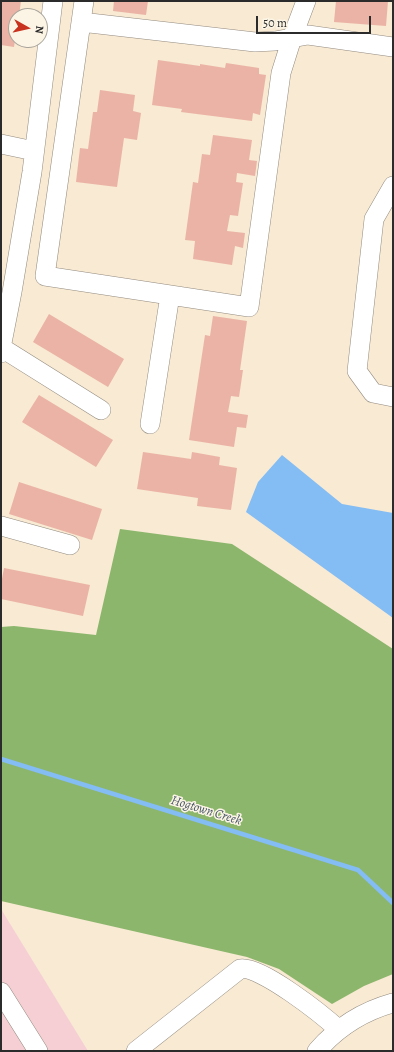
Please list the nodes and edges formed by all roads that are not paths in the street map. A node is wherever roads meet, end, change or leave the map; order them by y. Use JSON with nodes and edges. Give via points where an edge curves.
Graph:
{"nodes":[{"id":1,"x":53,"y":1,"type":"edge"},
{"id":2,"x":84,"y":1,"type":"edge"},
{"id":3,"x":306,"y":1,"type":"edge"},
{"id":4,"x":81,"y":22,"type":"junction"},
{"id":5,"x":292,"y":38,"type":"junction"},
{"id":6,"x":393,"y":47,"type":"edge"},
{"id":7,"x":1,"y":144,"type":"edge"},
{"id":8,"x":34,"y":151,"type":"junction"},
{"id":9,"x":393,"y":186,"type":"edge"},
{"id":10,"x":170,"y":295,"type":"junction"},
{"id":11,"x":1,"y":350,"type":"edge"},
{"id":12,"x":393,"y":397,"type":"edge"},
{"id":13,"x":101,"y":410,"type":"dead end"},
{"id":14,"x":150,"y":424,"type":"dead end"},
{"id":15,"x":1,"y":526,"type":"edge"},
{"id":16,"x":70,"y":545,"type":"dead end"},
{"id":17,"x":1,"y":992,"type":"edge"},
{"id":18,"x":393,"y":1003,"type":"edge"},
{"id":19,"x":339,"y":1030,"type":"junction"},
{"id":20,"x":38,"y":1051,"type":"edge"},
{"id":21,"x":136,"y":1051,"type":"edge"},
{"id":22,"x":317,"y":1051,"type":"edge"}],
"edges":[{"from":1,"to":8,"type":"street"},
{"from":2,"to":4,"type":"street"},
{"from":3,"to":5,"type":"street"},
{"from":4,"to":5,"type":"street","via":[[255,42]]},
{"from":4,"to":10,"type":"street","via":[[45,276]]},
{"from":5,"to":6,"type":"street","via":[[308,35]]},
{"from":5,"to":10,"type":"street","via":[[281,73],[248,306]]},
{"from":7,"to":8,"type":"street"},
{"from":8,"to":11,"type":"street"},
{"from":9,"to":12,"type":"street","via":[[374,218],[357,371],[373,393]]},
{"from":10,"to":14,"type":"street"},
{"from":11,"to":13,"type":"street"},
{"from":15,"to":16,"type":"street"},
{"from":17,"to":20,"type":"street"},
{"from":18,"to":19,"type":"street","via":[[376,1008]]},
{"from":19,"to":21,"type":"street","via":[[323,1015],[280,985],[244,968]]},
{"from":19,"to":22,"type":"street"}]}
